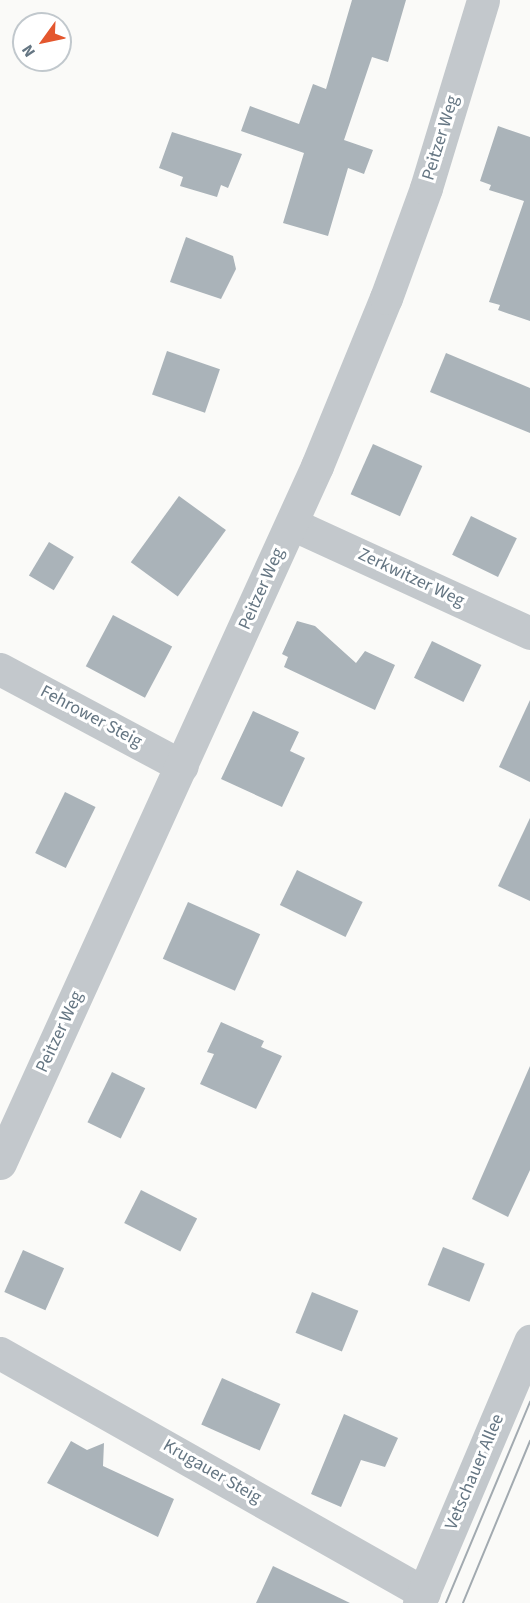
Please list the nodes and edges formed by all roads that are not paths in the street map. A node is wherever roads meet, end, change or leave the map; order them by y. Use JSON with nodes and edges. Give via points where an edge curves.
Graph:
{"nodes":[{"id":1,"x":483,"y":0,"type":"edge"},
{"id":2,"x":292,"y":524,"type":"junction"},
{"id":3,"x":530,"y":633,"type":"edge"},
{"id":4,"x":0,"y":669,"type":"edge"},
{"id":5,"x":182,"y":766,"type":"junction"},
{"id":6,"x":0,"y":1163,"type":"edge"},
{"id":7,"x":530,"y":1341,"type":"edge"},
{"id":8,"x":0,"y":1353,"type":"edge"},
{"id":9,"x":422,"y":1598,"type":"edge"}],
"edges":[{"from":1,"to":2,"type":"street","name":"Peitzer Weg","via":[[426,188],[386,298]]},
{"from":2,"to":3,"type":"street","name":"Zerkwitzer Weg"},
{"from":2,"to":5,"type":"street","name":"Peitzer Weg"},
{"from":4,"to":5,"type":"street","name":"Fehrower Steig"},
{"from":5,"to":6,"type":"street","name":"Peitzer Weg"},
{"from":7,"to":9,"type":"street","name":"Vetschauer Allee"},
{"from":8,"to":9,"type":"street","name":"Krugauer Steig"}]}
